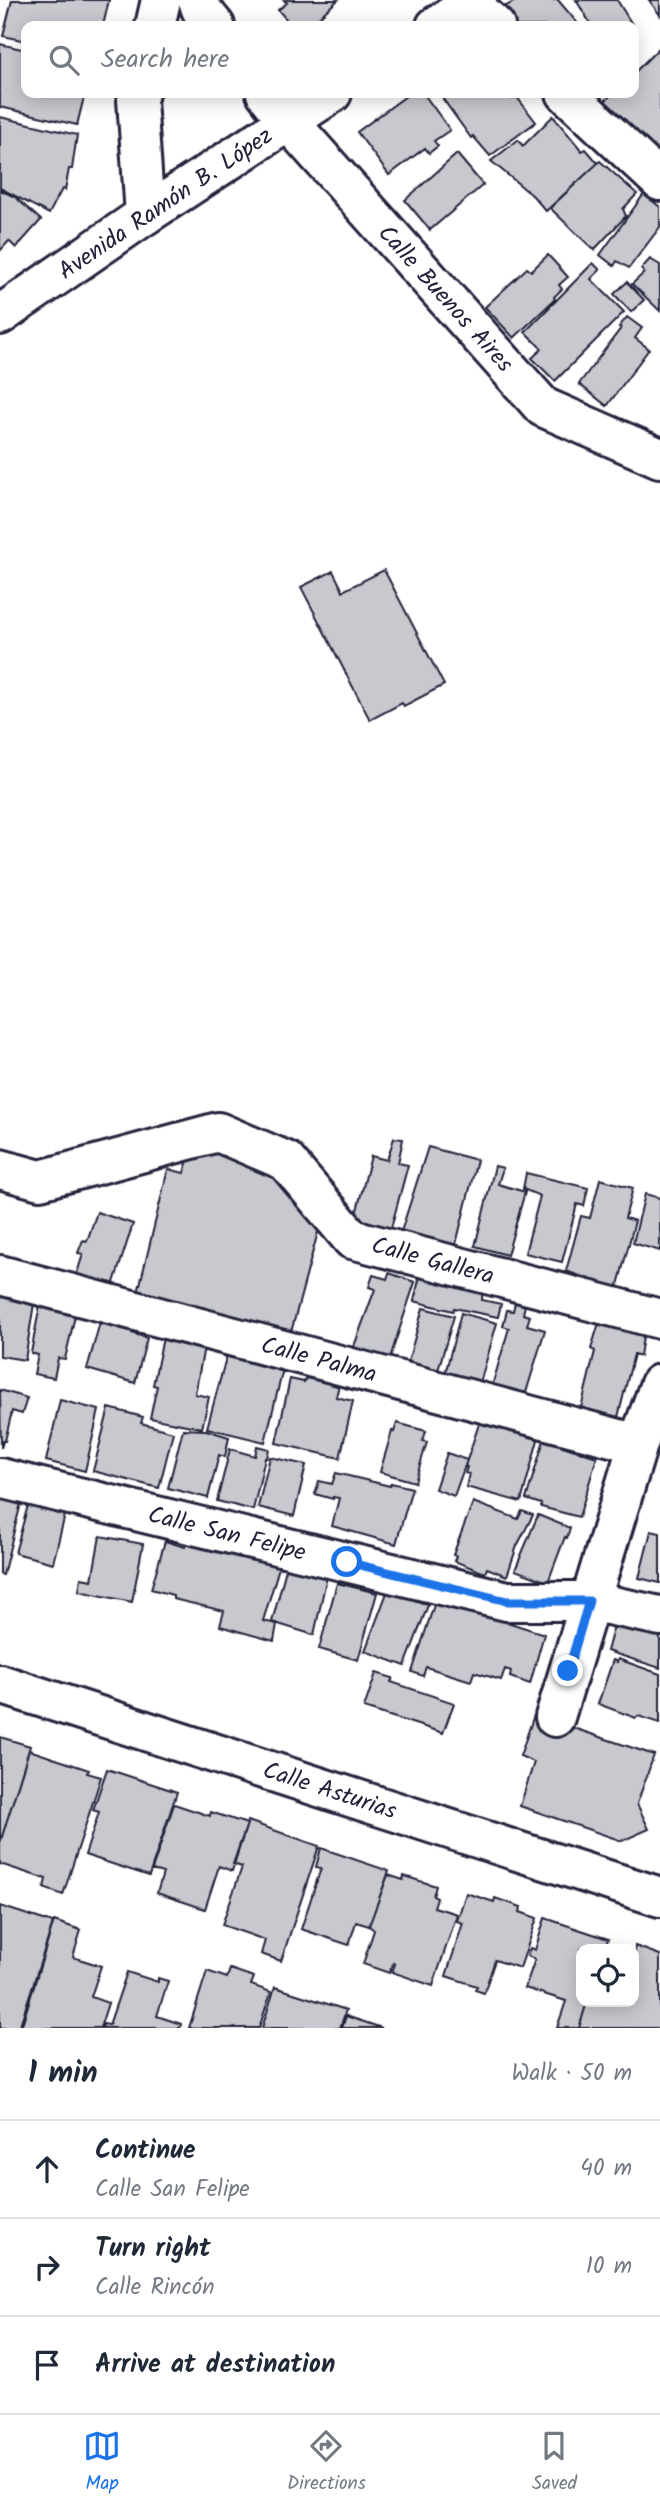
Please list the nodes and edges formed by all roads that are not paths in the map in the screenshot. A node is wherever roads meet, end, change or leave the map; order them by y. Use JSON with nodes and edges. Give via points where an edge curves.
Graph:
{"nodes":[{"id":1,"x":162,"y":0,"type":"edge"},
{"id":2,"x":198,"y":0,"type":"edge"},
{"id":3,"x":481,"y":10,"type":"edge"},
{"id":4,"x":156,"y":21,"type":"edge"},
{"id":5,"x":211,"y":21,"type":"edge"},
{"id":6,"x":450,"y":21,"type":"edge"},
{"id":7,"x":138,"y":98,"type":"edge"},
{"id":8,"x":312,"y":98,"type":"edge"},
{"id":9,"x":571,"y":98,"type":"edge"},
{"id":10,"x":277,"y":107,"type":"edge"},
{"id":11,"x":660,"y":181,"type":"edge"},
{"id":12,"x":145,"y":215,"type":"junction"},
{"id":13,"x":0,"y":315,"type":"edge"},
{"id":14,"x":660,"y":458,"type":"edge"},
{"id":15,"x":0,"y":1169,"type":"edge"},
{"id":16,"x":0,"y":1275,"type":"edge"},
{"id":17,"x":660,"y":1319,"type":"edge"},
{"id":18,"x":660,"y":1384,"type":"edge"},
{"id":19,"x":638,"y":1444,"type":"junction"},
{"id":20,"x":0,"y":1478,"type":"edge"},
{"id":21,"x":589,"y":1601,"type":"junction"},
{"id":22,"x":660,"y":1616,"type":"edge"},
{"id":23,"x":0,"y":1684,"type":"edge"},
{"id":24,"x":555,"y":1717,"type":"dead end"},
{"id":25,"x":660,"y":1896,"type":"edge"}],
"edges":[{"from":1,"to":4,"type":"street"},
{"from":2,"to":5,"type":"street"},
{"from":3,"to":6,"type":"street"},
{"from":7,"to":12,"type":"street"},
{"from":8,"to":10,"type":"street","name":"Avenida Ramón B. López"},
{"from":9,"to":11,"type":"street"},
{"from":10,"to":12,"type":"street","name":"Avenida Ramón B. López"},
{"from":10,"to":14,"type":"street","name":"Calle Buenos Aires","via":[[543,407]]},
{"from":12,"to":13,"type":"street","name":"Avenida Ramón B. López"},
{"from":15,"to":17,"type":"street","name":"Calle Gallera","via":[[40,1180],[218,1132],[286,1161],[352,1239]]},
{"from":16,"to":19,"type":"street","name":"Calle Palma"},
{"from":18,"to":19,"type":"street"},
{"from":19,"to":21,"type":"street"},
{"from":20,"to":21,"type":"street","name":"Calle San Felipe","via":[[507,1601]]},
{"from":21,"to":22,"type":"street","name":"Calle San Felipe"},
{"from":21,"to":24,"type":"street"},
{"from":23,"to":25,"type":"street","name":"Calle Asturias"}]}
